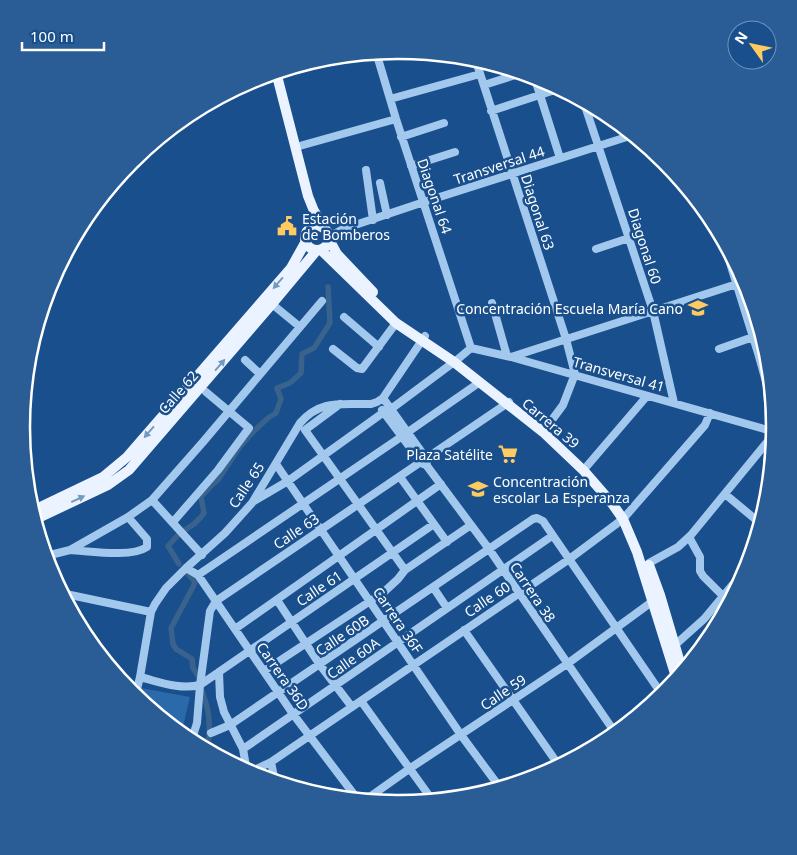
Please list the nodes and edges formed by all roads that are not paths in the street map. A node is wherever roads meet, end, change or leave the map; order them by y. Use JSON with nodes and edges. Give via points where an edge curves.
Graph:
{"nodes":[{"id":1,"x":378,"y":60,"type":"edge"},
{"id":2,"x":478,"y":68,"type":"edge"},
{"id":3,"x":480,"y":74,"type":"junction"},
{"id":4,"x":510,"y":77,"type":"edge"},
{"id":5,"x":278,"y":80,"type":"edge"},
{"id":6,"x":484,"y":86,"type":"junction"},
{"id":7,"x":537,"y":86,"type":"edge"},
{"id":8,"x":550,"y":92,"type":"edge"},
{"id":9,"x":540,"y":95,"type":"junction"},
{"id":10,"x":390,"y":99,"type":"junction"},
{"id":11,"x":585,"y":109,"type":"edge"},
{"id":12,"x":491,"y":111,"type":"junction"},
{"id":13,"x":396,"y":119,"type":"junction"},
{"id":14,"x":444,"y":123,"type":"dead end"},
{"id":15,"x":402,"y":137,"type":"junction"},
{"id":16,"x":626,"y":137,"type":"edge"},
{"id":17,"x":598,"y":146,"type":"junction"},
{"id":18,"x":296,"y":148,"type":"junction"},
{"id":19,"x":455,"y":152,"type":"dead end"},
{"id":20,"x":560,"y":158,"type":"junction"},
{"id":21,"x":411,"y":166,"type":"junction"},
{"id":22,"x":366,"y":170,"type":"dead end"},
{"id":23,"x":512,"y":174,"type":"junction"},
{"id":24,"x":380,"y":183,"type":"dead end"},
{"id":25,"x":308,"y":196,"type":"junction"},
{"id":26,"x":424,"y":202,"type":"junction"},
{"id":27,"x":387,"y":215,"type":"junction"},
{"id":28,"x":373,"y":220,"type":"junction"},
{"id":29,"x":306,"y":232,"type":"junction"},
{"id":30,"x":327,"y":233,"type":"junction"},
{"id":31,"x":629,"y":238,"type":"junction"},
{"id":32,"x":306,"y":243,"type":"junction"},
{"id":33,"x":596,"y":249,"type":"dead end"},
{"id":34,"x":319,"y":250,"type":"junction"},
{"id":35,"x":733,"y":272,"type":"edge"},
{"id":36,"x":736,"y":284,"type":"junction"},
{"id":37,"x":322,"y":301,"type":"dead end"},
{"id":38,"x":492,"y":303,"type":"dead end"},
{"id":39,"x":272,"y":304,"type":"junction"},
{"id":40,"x":653,"y":311,"type":"junction"},
{"id":41,"x":344,"y":317,"type":"dead end"},
{"id":42,"x":396,"y":323,"type":"junction"},
{"id":43,"x":300,"y":327,"type":"junction"},
{"id":44,"x":753,"y":337,"type":"junction"},
{"id":45,"x":566,"y":338,"type":"junction"},
{"id":46,"x":423,"y":339,"type":"junction"},
{"id":47,"x":379,"y":347,"type":"junction"},
{"id":48,"x":471,"y":348,"type":"junction"},
{"id":49,"x":333,"y":349,"type":"dead end"},
{"id":50,"x":719,"y":349,"type":"dead end"},
{"id":51,"x":758,"y":353,"type":"joint"},
{"id":52,"x":509,"y":356,"type":"junction"},
{"id":53,"x":245,"y":360,"type":"dead end"},
{"id":54,"x":456,"y":360,"type":"junction"},
{"id":55,"x":762,"y":367,"type":"edge"},
{"id":56,"x":260,"y":374,"type":"junction"},
{"id":57,"x":575,"y":374,"type":"junction"},
{"id":58,"x":480,"y":382,"type":"junction"},
{"id":59,"x":206,"y":392,"type":"dead end"},
{"id":60,"x":647,"y":396,"type":"junction"},
{"id":61,"x":380,"y":400,"type":"junction"},
{"id":62,"x":509,"y":402,"type":"junction"},
{"id":63,"x":674,"y":403,"type":"junction"},
{"id":64,"x":340,"y":404,"type":"junction"},
{"id":65,"x":387,"y":410,"type":"junction"},
{"id":66,"x":229,"y":412,"type":"junction"},
{"id":67,"x":710,"y":413,"type":"junction"},
{"id":68,"x":544,"y":430,"type":"junction"},
{"id":69,"x":767,"y":430,"type":"edge"},
{"id":70,"x":404,"y":434,"type":"junction"},
{"id":71,"x":766,"y":443,"type":"edge"},
{"id":72,"x":324,"y":455,"type":"junction"},
{"id":73,"x":425,"y":462,"type":"junction"},
{"id":74,"x":276,"y":464,"type":"junction"},
{"id":75,"x":587,"y":466,"type":"junction"},
{"id":76,"x":400,"y":477,"type":"junction"},
{"id":77,"x":341,"y":478,"type":"junction"},
{"id":78,"x":288,"y":481,"type":"junction"},
{"id":79,"x":441,"y":484,"type":"junction"},
{"id":80,"x":725,"y":494,"type":"junction"},
{"id":81,"x":152,"y":500,"type":"junction"},
{"id":82,"x":417,"y":501,"type":"junction"},
{"id":83,"x":252,"y":503,"type":"junction"},
{"id":84,"x":359,"y":503,"type":"junction"},
{"id":85,"x":303,"y":504,"type":"junction"},
{"id":86,"x":39,"y":508,"type":"edge"},
{"id":87,"x":41,"y":517,"type":"edge"},
{"id":88,"x":128,"y":517,"type":"junction"},
{"id":89,"x":625,"y":517,"type":"junction"},
{"id":90,"x":755,"y":519,"type":"edge"},
{"id":91,"x":173,"y":522,"type":"junction"},
{"id":92,"x":434,"y":524,"type":"junction"},
{"id":93,"x":471,"y":525,"type":"junction"},
{"id":94,"x":376,"y":528,"type":"junction"},
{"id":95,"x":321,"y":529,"type":"junction"},
{"id":96,"x":552,"y":536,"type":"junction"},
{"id":97,"x":689,"y":537,"type":"junction"},
{"id":98,"x":446,"y":542,"type":"junction"},
{"id":99,"x":489,"y":549,"type":"junction"},
{"id":100,"x":70,"y":550,"type":"junction"},
{"id":101,"x":392,"y":552,"type":"junction"},
{"id":102,"x":53,"y":554,"type":"edge"},
{"id":103,"x":202,"y":554,"type":"junction"},
{"id":104,"x":339,"y":555,"type":"junction"},
{"id":105,"x":568,"y":560,"type":"junction"},
{"id":106,"x":649,"y":563,"type":"junction"},
{"id":107,"x":186,"y":568,"type":"junction"},
{"id":108,"x":405,"y":570,"type":"junction"},
{"id":109,"x":504,"y":570,"type":"junction"},
{"id":110,"x":198,"y":575,"type":"junction"},
{"id":111,"x":355,"y":579,"type":"junction"},
{"id":112,"x":433,"y":587,"type":"junction"},
{"id":113,"x":729,"y":589,"type":"edge"},
{"id":114,"x":519,"y":593,"type":"junction"},
{"id":115,"x":71,"y":595,"type":"edge"},
{"id":116,"x":723,"y":597,"type":"junction"},
{"id":117,"x":216,"y":600,"type":"junction"},
{"id":118,"x":277,"y":600,"type":"junction"},
{"id":119,"x":370,"y":601,"type":"junction"},
{"id":120,"x":654,"y":601,"type":"junction"},
{"id":121,"x":448,"y":608,"type":"junction"},
{"id":122,"x":151,"y":612,"type":"junction"},
{"id":123,"x":291,"y":621,"type":"junction"},
{"id":124,"x":384,"y":621,"type":"junction"},
{"id":125,"x":617,"y":628,"type":"junction"},
{"id":126,"x":236,"y":629,"type":"junction"},
{"id":127,"x":464,"y":630,"type":"junction"},
{"id":128,"x":398,"y":642,"type":"junction"},
{"id":129,"x":306,"y":643,"type":"junction"},
{"id":130,"x":675,"y":645,"type":"junction"},
{"id":131,"x":250,"y":650,"type":"junction"},
{"id":132,"x":567,"y":664,"type":"junction"},
{"id":133,"x":320,"y":665,"type":"junction"},
{"id":134,"x":413,"y":665,"type":"junction"},
{"id":135,"x":681,"y":665,"type":"edge"},
{"id":136,"x":264,"y":671,"type":"junction"},
{"id":137,"x":219,"y":672,"type":"junction"},
{"id":138,"x":674,"y":672,"type":"edge"},
{"id":139,"x":140,"y":677,"type":"junction"},
{"id":140,"x":200,"y":684,"type":"junction"},
{"id":141,"x":336,"y":685,"type":"junction"},
{"id":142,"x":137,"y":687,"type":"edge"},
{"id":143,"x":658,"y":689,"type":"edge"},
{"id":144,"x":279,"y":692,"type":"junction"},
{"id":145,"x":513,"y":700,"type":"junction"},
{"id":146,"x":361,"y":701,"type":"junction"},
{"id":147,"x":352,"y":707,"type":"junction"},
{"id":148,"x":293,"y":714,"type":"junction"},
{"id":149,"x":230,"y":725,"type":"junction"},
{"id":150,"x":614,"y":726,"type":"edge"},
{"id":151,"x":193,"y":733,"type":"edge"},
{"id":152,"x":212,"y":733,"type":"dead end"},
{"id":153,"x":310,"y":735,"type":"junction"},
{"id":154,"x":461,"y":735,"type":"junction"},
{"id":155,"x":243,"y":749,"type":"junction"},
{"id":156,"x":556,"y":761,"type":"edge"},
{"id":157,"x":271,"y":762,"type":"junction"},
{"id":158,"x":246,"y":763,"type":"edge"},
{"id":159,"x":258,"y":768,"type":"edge"},
{"id":160,"x":409,"y":769,"type":"junction"},
{"id":161,"x":273,"y":774,"type":"edge"},
{"id":162,"x":495,"y":783,"type":"edge"},
{"id":163,"x":353,"y":793,"type":"edge"},
{"id":164,"x":373,"y":795,"type":"edge"},
{"id":165,"x":428,"y":795,"type":"edge"}],
"edges":[{"from":1,"to":10,"type":"street","name":"Diagonal 64"},
{"from":2,"to":3,"type":"street","name":"Diagonal 63"},
{"from":3,"to":6,"type":"street","name":"Diagonal 63"},
{"from":3,"to":10,"type":"street"},
{"from":4,"to":6,"type":"street"},
{"from":5,"to":18,"type":"main road"},
{"from":6,"to":12,"type":"street","name":"Diagonal 63"},
{"from":7,"to":9,"type":"street"},
{"from":8,"to":9,"type":"street"},
{"from":9,"to":12,"type":"street"},
{"from":9,"to":20,"type":"street"},
{"from":10,"to":13,"type":"street","name":"Diagonal 64"},
{"from":11,"to":17,"type":"street","name":"Diagonal 60"},
{"from":12,"to":23,"type":"street","name":"Diagonal 63"},
{"from":13,"to":15,"type":"street","name":"Diagonal 64"},
{"from":13,"to":18,"type":"street"},
{"from":14,"to":15,"type":"street"},
{"from":15,"to":21,"type":"street","name":"Diagonal 64"},
{"from":16,"to":17,"type":"street","name":"Transversal 44"},
{"from":17,"to":20,"type":"street","name":"Transversal 44"},
{"from":17,"to":31,"type":"street","name":"Diagonal 60"},
{"from":18,"to":25,"type":"main road"},
{"from":19,"to":21,"type":"street"},
{"from":20,"to":23,"type":"street","name":"Transversal 44"},
{"from":21,"to":26,"type":"street","name":"Diagonal 64"},
{"from":22,"to":28,"type":"street"},
{"from":23,"to":26,"type":"street","name":"Transversal 44"},
{"from":23,"to":45,"type":"street","name":"Diagonal 63"},
{"from":24,"to":27,"type":"street"},
{"from":25,"to":29,"type":"main road"},
{"from":25,"to":30,"type":"main road","name":"Carrera 39"},
{"from":26,"to":27,"type":"street","name":"Transversal 44"},
{"from":26,"to":48,"type":"street","name":"Diagonal 64"},
{"from":27,"to":28,"type":"street","name":"Transversal 44"},
{"from":28,"to":30,"type":"street","name":"Transversal 44"},
{"from":29,"to":30,"type":"main road","via":[[314,226]]},
{"from":29,"to":32,"type":"main road"},
{"from":30,"to":34,"type":"main road","via":[[327,245]]},
{"from":30,"to":46,"type":"main road","name":"Carrera 39","via":[[337,254],[382,302]]},
{"from":31,"to":33,"type":"street"},
{"from":31,"to":40,"type":"street","name":"Diagonal 60"},
{"from":32,"to":34,"type":"main road","via":[[310,248]]},
{"from":32,"to":86,"type":"main road","name":"Calle 62","one_way":true,"via":[[291,268],[127,457],[103,477]]},
{"from":34,"to":39,"type":"main road","name":"Calle 62"},
{"from":34,"to":42,"type":"main road","name":"Carrera 39"},
{"from":35,"to":36,"type":"street"},
{"from":36,"to":40,"type":"street"},
{"from":36,"to":44,"type":"street"},
{"from":37,"to":43,"type":"street"},
{"from":38,"to":52,"type":"street"},
{"from":39,"to":43,"type":"street"},
{"from":87,"to":39,"type":"main road","name":"Calle 62","one_way":true,"via":[[108,485],[129,470]]},
{"from":40,"to":45,"type":"street"},
{"from":40,"to":63,"type":"street","name":"Diagonal 60"},
{"from":41,"to":47,"type":"street"},
{"from":42,"to":46,"type":"main road","name":"Carrera 39"},
{"from":42,"to":47,"type":"street"},
{"from":43,"to":56,"type":"street"},
{"from":44,"to":50,"type":"street"},
{"from":44,"to":51,"type":"street"},
{"from":45,"to":52,"type":"street"},
{"from":45,"to":57,"type":"street","name":"Diagonal 63"},
{"from":46,"to":54,"type":"main road","name":"Carrera 39"},
{"from":46,"to":61,"type":"street"},
{"from":47,"to":49,"type":"street","via":[[360,369]]},
{"from":48,"to":52,"type":"street","name":"Transversal 41"},
{"from":48,"to":54,"type":"street"},
{"from":51,"to":55,"type":"street"},
{"from":52,"to":57,"type":"street","name":"Transversal 41"},
{"from":53,"to":56,"type":"street"},
{"from":54,"to":58,"type":"main road","name":"Carrera 39"},
{"from":54,"to":62,"type":"main road","name":"Carrera 39"},
{"from":54,"to":65,"type":"street"},
{"from":56,"to":66,"type":"street"},
{"from":57,"to":60,"type":"street","name":"Transversal 41"},
{"from":57,"to":68,"type":"street","via":[[563,404]]},
{"from":58,"to":62,"type":"main road","name":"Carrera 39"},
{"from":58,"to":70,"type":"street"},
{"from":59,"to":66,"type":"street"},
{"from":60,"to":63,"type":"street","name":"Transversal 41"},
{"from":60,"to":75,"type":"street"},
{"from":61,"to":64,"type":"street","name":"Calle 65"},
{"from":61,"to":65,"type":"street","name":"Carrera 38"},
{"from":62,"to":68,"type":"main road","name":"Carrera 39"},
{"from":62,"to":73,"type":"street","name":"Calle 63"},
{"from":63,"to":67,"type":"street","name":"Transversal 41"},
{"from":64,"to":72,"type":"street","via":[[305,430]]},
{"from":64,"to":74,"type":"street","name":"Calle 65","via":[[317,408],[308,414]]},
{"from":65,"to":70,"type":"street","name":"Carrera 38"},
{"from":65,"to":72,"type":"street"},
{"from":66,"to":81,"type":"street"},
{"from":66,"to":91,"type":"street","via":[[249,428]]},
{"from":67,"to":69,"type":"street","name":"Transversal 41"},
{"from":67,"to":89,"type":"street","name":"Calle 60","via":[[705,425]]},
{"from":68,"to":75,"type":"main road","name":"Carrera 39"},
{"from":68,"to":89,"type":"main road","name":"Carrera 39"},
{"from":70,"to":73,"type":"street","name":"Carrera 38"},
{"from":70,"to":77,"type":"street"},
{"from":71,"to":80,"type":"street"},
{"from":72,"to":77,"type":"street"},
{"from":72,"to":78,"type":"street"},
{"from":73,"to":76,"type":"street","name":"Calle 63"},
{"from":73,"to":79,"type":"street","name":"Carrera 38"},
{"from":74,"to":78,"type":"street","name":"Carrera 36F"},
{"from":74,"to":83,"type":"street","name":"Calle 65"},
{"from":75,"to":89,"type":"main road","name":"Carrera 39","via":[[616,499]]},
{"from":76,"to":82,"type":"street"},
{"from":76,"to":84,"type":"street","name":"Calle 63"},
{"from":77,"to":84,"type":"street"},
{"from":77,"to":85,"type":"street"},
{"from":78,"to":83,"type":"street"},
{"from":78,"to":85,"type":"street","name":"Carrera 36F"},
{"from":79,"to":82,"type":"street"},
{"from":79,"to":93,"type":"street","name":"Carrera 38"},
{"from":80,"to":90,"type":"street"},
{"from":80,"to":97,"type":"street"},
{"from":81,"to":88,"type":"street"},
{"from":81,"to":91,"type":"street"},
{"from":82,"to":92,"type":"street"},
{"from":82,"to":94,"type":"street"},
{"from":83,"to":103,"type":"street","name":"Calle 65"},
{"from":84,"to":94,"type":"street"},
{"from":84,"to":95,"type":"street","name":"Calle 63"},
{"from":85,"to":95,"type":"street","name":"Carrera 36F"},
{"from":85,"to":110,"type":"street"},
{"from":88,"to":100,"type":"street"},
{"from":88,"to":100,"type":"street","via":[[147,539],[144,549],[129,552]]},
{"from":89,"to":105,"type":"street","name":"Calle 60"},
{"from":89,"to":106,"type":"main road","name":"Carrera 39"},
{"from":89,"to":120,"type":"main road","name":"Carrera 39"},
{"from":91,"to":103,"type":"street"},
{"from":92,"to":98,"type":"street"},
{"from":92,"to":101,"type":"street","name":"Calle 61"},
{"from":93,"to":98,"type":"street"},
{"from":93,"to":99,"type":"street","name":"Carrera 38"},
{"from":94,"to":101,"type":"street"},
{"from":94,"to":104,"type":"street"},
{"from":95,"to":104,"type":"street","name":"Carrera 36F"},
{"from":95,"to":117,"type":"street","name":"Calle 63"},
{"from":96,"to":99,"type":"street","name":"Calle 60B","via":[[537,518]]},
{"from":96,"to":105,"type":"street"},
{"from":96,"to":109,"type":"street","name":"Calle 60A"},
{"from":97,"to":106,"type":"street"},
{"from":97,"to":116,"type":"street","via":[[700,557],[700,571]]},
{"from":98,"to":108,"type":"street"},
{"from":99,"to":109,"type":"street","name":"Carrera 38"},
{"from":99,"to":112,"type":"street","name":"Calle 60B"},
{"from":100,"to":102,"type":"street"},
{"from":101,"to":108,"type":"street"},
{"from":101,"to":111,"type":"street","name":"Calle 61"},
{"from":103,"to":107,"type":"street","name":"Calle 65"},
{"from":104,"to":111,"type":"street","name":"Carrera 36F"},
{"from":104,"to":118,"type":"street"},
{"from":105,"to":114,"type":"street","name":"Calle 60"},
{"from":105,"to":125,"type":"street"},
{"from":106,"to":130,"type":"main road","name":"Carrera 39"},
{"from":107,"to":110,"type":"street","name":"Carrera 36D"},
{"from":107,"to":122,"type":"street","name":"Calle 65","via":[[166,588]]},
{"from":108,"to":119,"type":"street","via":[[392,586]]},
{"from":109,"to":114,"type":"street","name":"Carrera 38"},
{"from":109,"to":121,"type":"street","name":"Calle 60A"},
{"from":110,"to":117,"type":"street","name":"Carrera 36D"},
{"from":111,"to":119,"type":"street","name":"Carrera 36F"},
{"from":111,"to":123,"type":"street","name":"Calle 61"},
{"from":112,"to":121,"type":"street"},
{"from":112,"to":124,"type":"street","name":"Calle 60B"},
{"from":113,"to":116,"type":"street"},
{"from":114,"to":127,"type":"street","name":"Calle 60"},
{"from":114,"to":132,"type":"street","name":"Carrera 38"},
{"from":115,"to":122,"type":"street"},
{"from":116,"to":130,"type":"street"},
{"from":117,"to":126,"type":"street","name":"Carrera 36D"},
{"from":117,"to":140,"type":"street","via":[[210,611]]},
{"from":118,"to":123,"type":"street"},
{"from":118,"to":126,"type":"street"},
{"from":119,"to":124,"type":"street","name":"Carrera 36F"},
{"from":119,"to":129,"type":"street"},
{"from":120,"to":125,"type":"street","name":"Calle 59"},
{"from":120,"to":138,"type":"main road","name":"Carrera 39"},
{"from":121,"to":128,"type":"street","name":"Calle 60A"},
{"from":122,"to":139,"type":"street","name":"Calle 65"},
{"from":123,"to":129,"type":"street"},
{"from":123,"to":131,"type":"street","name":"Calle 61"},
{"from":124,"to":128,"type":"street","name":"Carrera 36F"},
{"from":124,"to":133,"type":"street","name":"Calle 60B"},
{"from":125,"to":132,"type":"street","name":"Calle 59"},
{"from":125,"to":143,"type":"street"},
{"from":126,"to":131,"type":"street","name":"Carrera 36D"},
{"from":127,"to":134,"type":"street","name":"Calle 60"},
{"from":127,"to":145,"type":"street"},
{"from":128,"to":134,"type":"street","name":"Carrera 36F"},
{"from":128,"to":141,"type":"street","name":"Calle 60A"},
{"from":129,"to":133,"type":"street"},
{"from":129,"to":136,"type":"street"},
{"from":130,"to":135,"type":"main road","name":"Carrera 39"},
{"from":131,"to":136,"type":"street","name":"Carrera 36D"},
{"from":131,"to":137,"type":"street","name":"Calle 61"},
{"from":132,"to":145,"type":"street","name":"Calle 59"},
{"from":132,"to":150,"type":"street","name":"Carrera 38"},
{"from":133,"to":141,"type":"street"},
{"from":133,"to":144,"type":"street","name":"Calle 60B"},
{"from":134,"to":146,"type":"street","name":"Calle 60"},
{"from":134,"to":154,"type":"street","name":"Carrera 36F"},
{"from":136,"to":144,"type":"street","name":"Carrera 36D"},
{"from":137,"to":140,"type":"street"},
{"from":137,"to":149,"type":"street","via":[[220,698]]},
{"from":139,"to":140,"type":"street","via":[[181,687]]},
{"from":139,"to":142,"type":"street","name":"Calle 65"},
{"from":140,"to":151,"type":"street"},
{"from":141,"to":147,"type":"street"},
{"from":141,"to":148,"type":"street","name":"Calle 60A"},
{"from":144,"to":148,"type":"street","name":"Carrera 36D"},
{"from":144,"to":149,"type":"street","name":"Calle 60B"},
{"from":145,"to":154,"type":"street","name":"Calle 59"},
{"from":145,"to":156,"type":"street"},
{"from":146,"to":147,"type":"street","name":"Calle 60"},
{"from":146,"to":160,"type":"street"},
{"from":147,"to":153,"type":"street","name":"Calle 60"},
{"from":148,"to":153,"type":"street","name":"Carrera 36D"},
{"from":148,"to":155,"type":"street","name":"Calle 60A"},
{"from":149,"to":152,"type":"street","name":"Calle 60B"},
{"from":149,"to":155,"type":"street"},
{"from":153,"to":157,"type":"street","name":"Calle 60"},
{"from":153,"to":163,"type":"street","name":"Carrera 36D"},
{"from":154,"to":160,"type":"street","name":"Calle 59"},
{"from":154,"to":162,"type":"street","name":"Carrera 36F"},
{"from":155,"to":158,"type":"street"},
{"from":157,"to":159,"type":"street","name":"Calle 60"},
{"from":157,"to":161,"type":"street"},
{"from":160,"to":164,"type":"street","name":"Calle 59"},
{"from":160,"to":165,"type":"street"}]}
